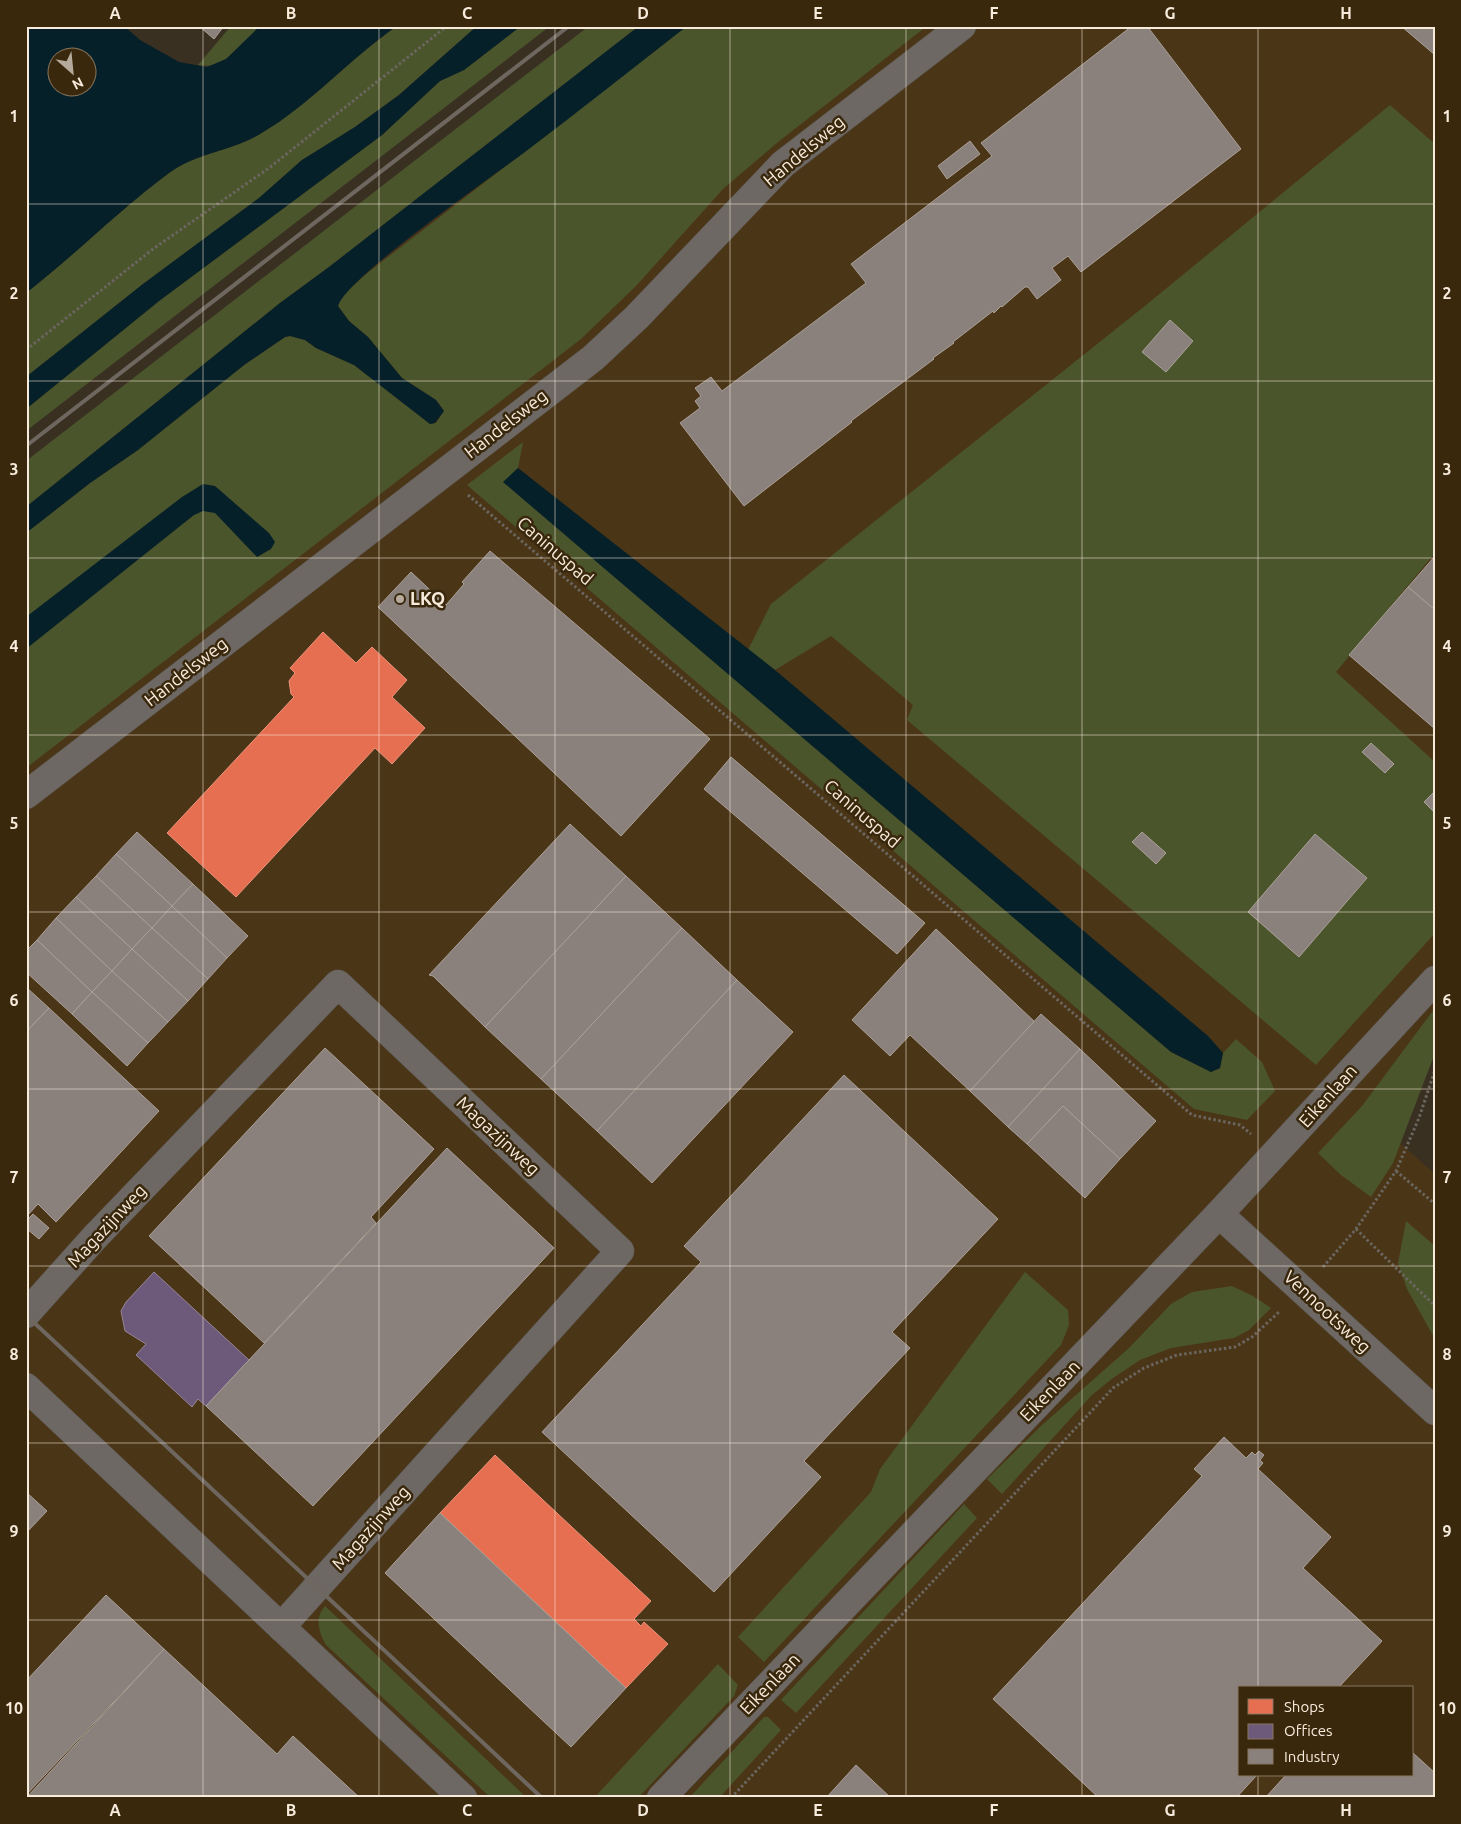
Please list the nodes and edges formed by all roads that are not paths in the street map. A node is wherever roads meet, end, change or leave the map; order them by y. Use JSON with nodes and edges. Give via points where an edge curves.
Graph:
{"nodes":[{"id":1,"x":962,"y":26,"type":"edge"},
{"id":2,"x":26,"y":795,"type":"edge"},
{"id":3,"x":1435,"y":980,"type":"edge"},
{"id":4,"x":1219,"y":1214,"type":"junction"},
{"id":5,"x":26,"y":1314,"type":"edge"},
{"id":6,"x":26,"y":1387,"type":"edge"},
{"id":7,"x":1435,"y":1411,"type":"edge"},
{"id":8,"x":281,"y":1627,"type":"junction"},
{"id":9,"x":463,"y":1798,"type":"edge"},
{"id":10,"x":661,"y":1798,"type":"edge"}],
"edges":[{"from":1,"to":2,"type":"street","name":"Handelsweg","via":[[783,164],[637,317],[593,358]]},
{"from":3,"to":4,"type":"street","name":"Eikenlaan"},
{"from":4,"to":7,"type":"street","name":"Vennootsweg"},
{"from":4,"to":10,"type":"street","name":"Eikenlaan"},
{"from":5,"to":8,"type":"street","name":"Magazijnweg","via":[[95,1237],[338,984],[620,1251]]},
{"from":6,"to":8,"type":"street"},
{"from":8,"to":9,"type":"street"}]}
